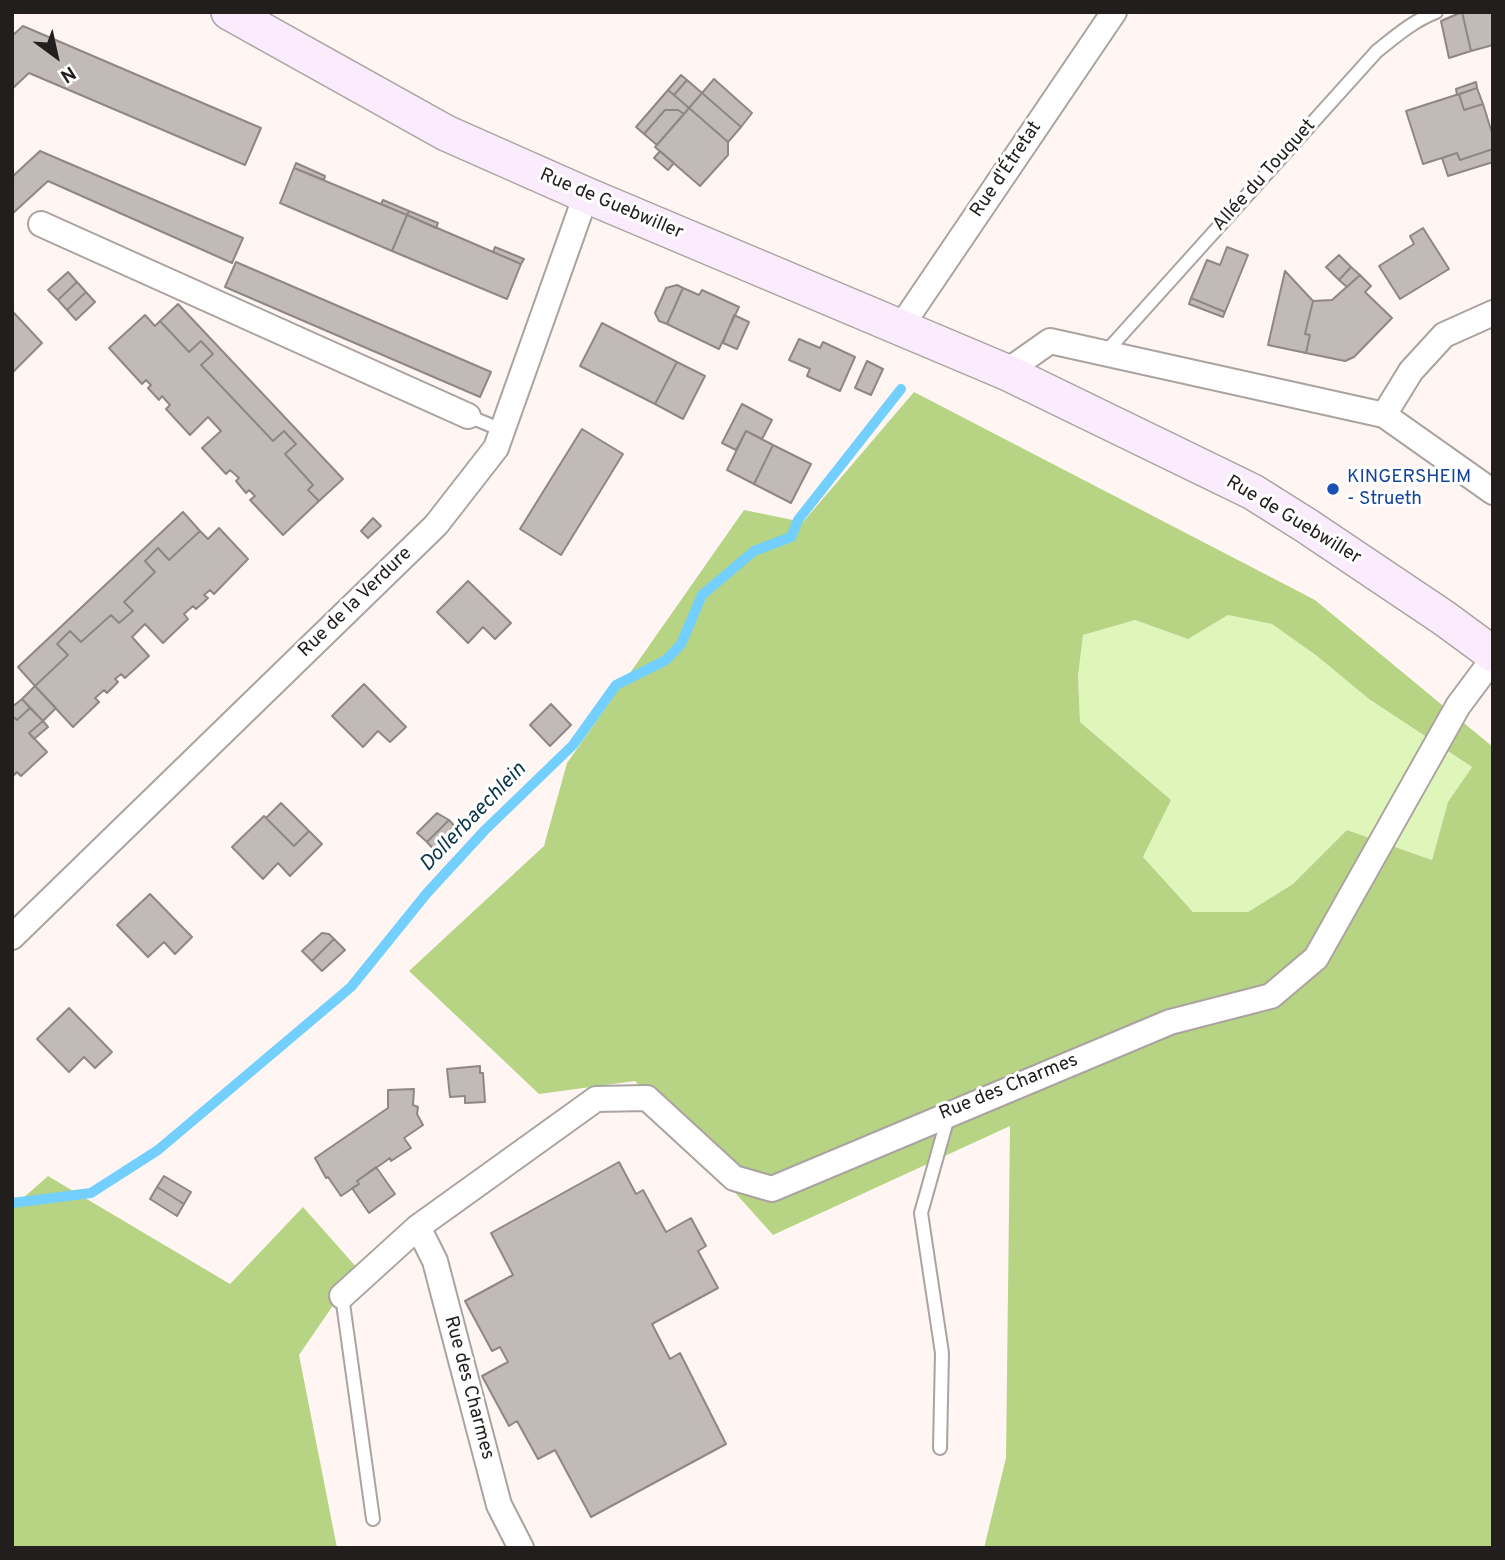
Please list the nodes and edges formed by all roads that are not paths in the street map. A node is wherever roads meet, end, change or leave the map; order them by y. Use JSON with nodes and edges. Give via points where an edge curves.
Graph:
{"nodes":[{"id":1,"x":229,"y":12,"type":"edge"},
{"id":2,"x":1114,"y":12,"type":"edge"},
{"id":3,"x":1436,"y":12,"type":"edge"},
{"id":4,"x":586,"y":195,"type":"junction"},
{"id":5,"x":41,"y":224,"type":"dead end"},
{"id":6,"x":1493,"y":313,"type":"edge"},
{"id":7,"x":900,"y":328,"type":"junction"},
{"id":8,"x":1105,"y":353,"type":"junction"},
{"id":9,"x":1006,"y":372,"type":"junction"},
{"id":10,"x":1384,"y":415,"type":"junction"},
{"id":11,"x":468,"y":416,"type":"joint"},
{"id":12,"x":502,"y":430,"type":"junction"},
{"id":13,"x":1493,"y":492,"type":"edge"},
{"id":14,"x":1493,"y":657,"type":"edge"},
{"id":15,"x":12,"y":937,"type":"edge"},
{"id":16,"x":949,"y":1113,"type":"junction"},
{"id":17,"x":418,"y":1227,"type":"junction"},
{"id":18,"x":342,"y":1296,"type":"joint"},
{"id":19,"x":940,"y":1448,"type":"dead end"},
{"id":20,"x":373,"y":1518,"type":"dead end"},
{"id":21,"x":521,"y":1548,"type":"edge"}],
"edges":[{"from":1,"to":4,"type":"main road","name":"Rue de Guebwiller","via":[[446,133]]},
{"from":2,"to":7,"type":"street","name":"Rue d'Étretat"},
{"from":3,"to":8,"type":"lane","name":"Allée du Touquet","via":[[1377,51]]},
{"from":4,"to":7,"type":"main road","name":"Rue de Guebwiller"},
{"from":4,"to":12,"type":"street","name":"Rue de la Verdure"},
{"from":5,"to":11,"type":"street"},
{"from":6,"to":10,"type":"street","via":[[1444,335],[1411,371]]},
{"from":7,"to":9,"type":"main road","name":"Rue de Guebwiller"},
{"from":8,"to":9,"type":"street","via":[[1050,341]]},
{"from":8,"to":10,"type":"street"},
{"from":9,"to":14,"type":"main road","name":"Rue de Guebwiller","via":[[1252,492],[1444,618]]},
{"from":10,"to":13,"type":"street"},
{"from":11,"to":12,"type":"lane"},
{"from":12,"to":15,"type":"street","name":"Rue de la Verdure","via":[[496,448],[436,525]]},
{"from":14,"to":16,"type":"street","name":"Rue des Charmes","via":[[1458,706],[1316,958],[1271,996],[1170,1022]]},
{"from":16,"to":17,"type":"street","name":"Rue des Charmes","via":[[772,1189],[734,1178],[647,1098],[596,1099]]},
{"from":16,"to":19,"type":"lane","via":[[921,1213],[943,1353]]},
{"from":17,"to":18,"type":"street","name":"Rue des Charmes"},
{"from":17,"to":21,"type":"street","name":"Rue des Charmes","via":[[435,1261],[499,1505]]},
{"from":18,"to":20,"type":"lane"}]}
